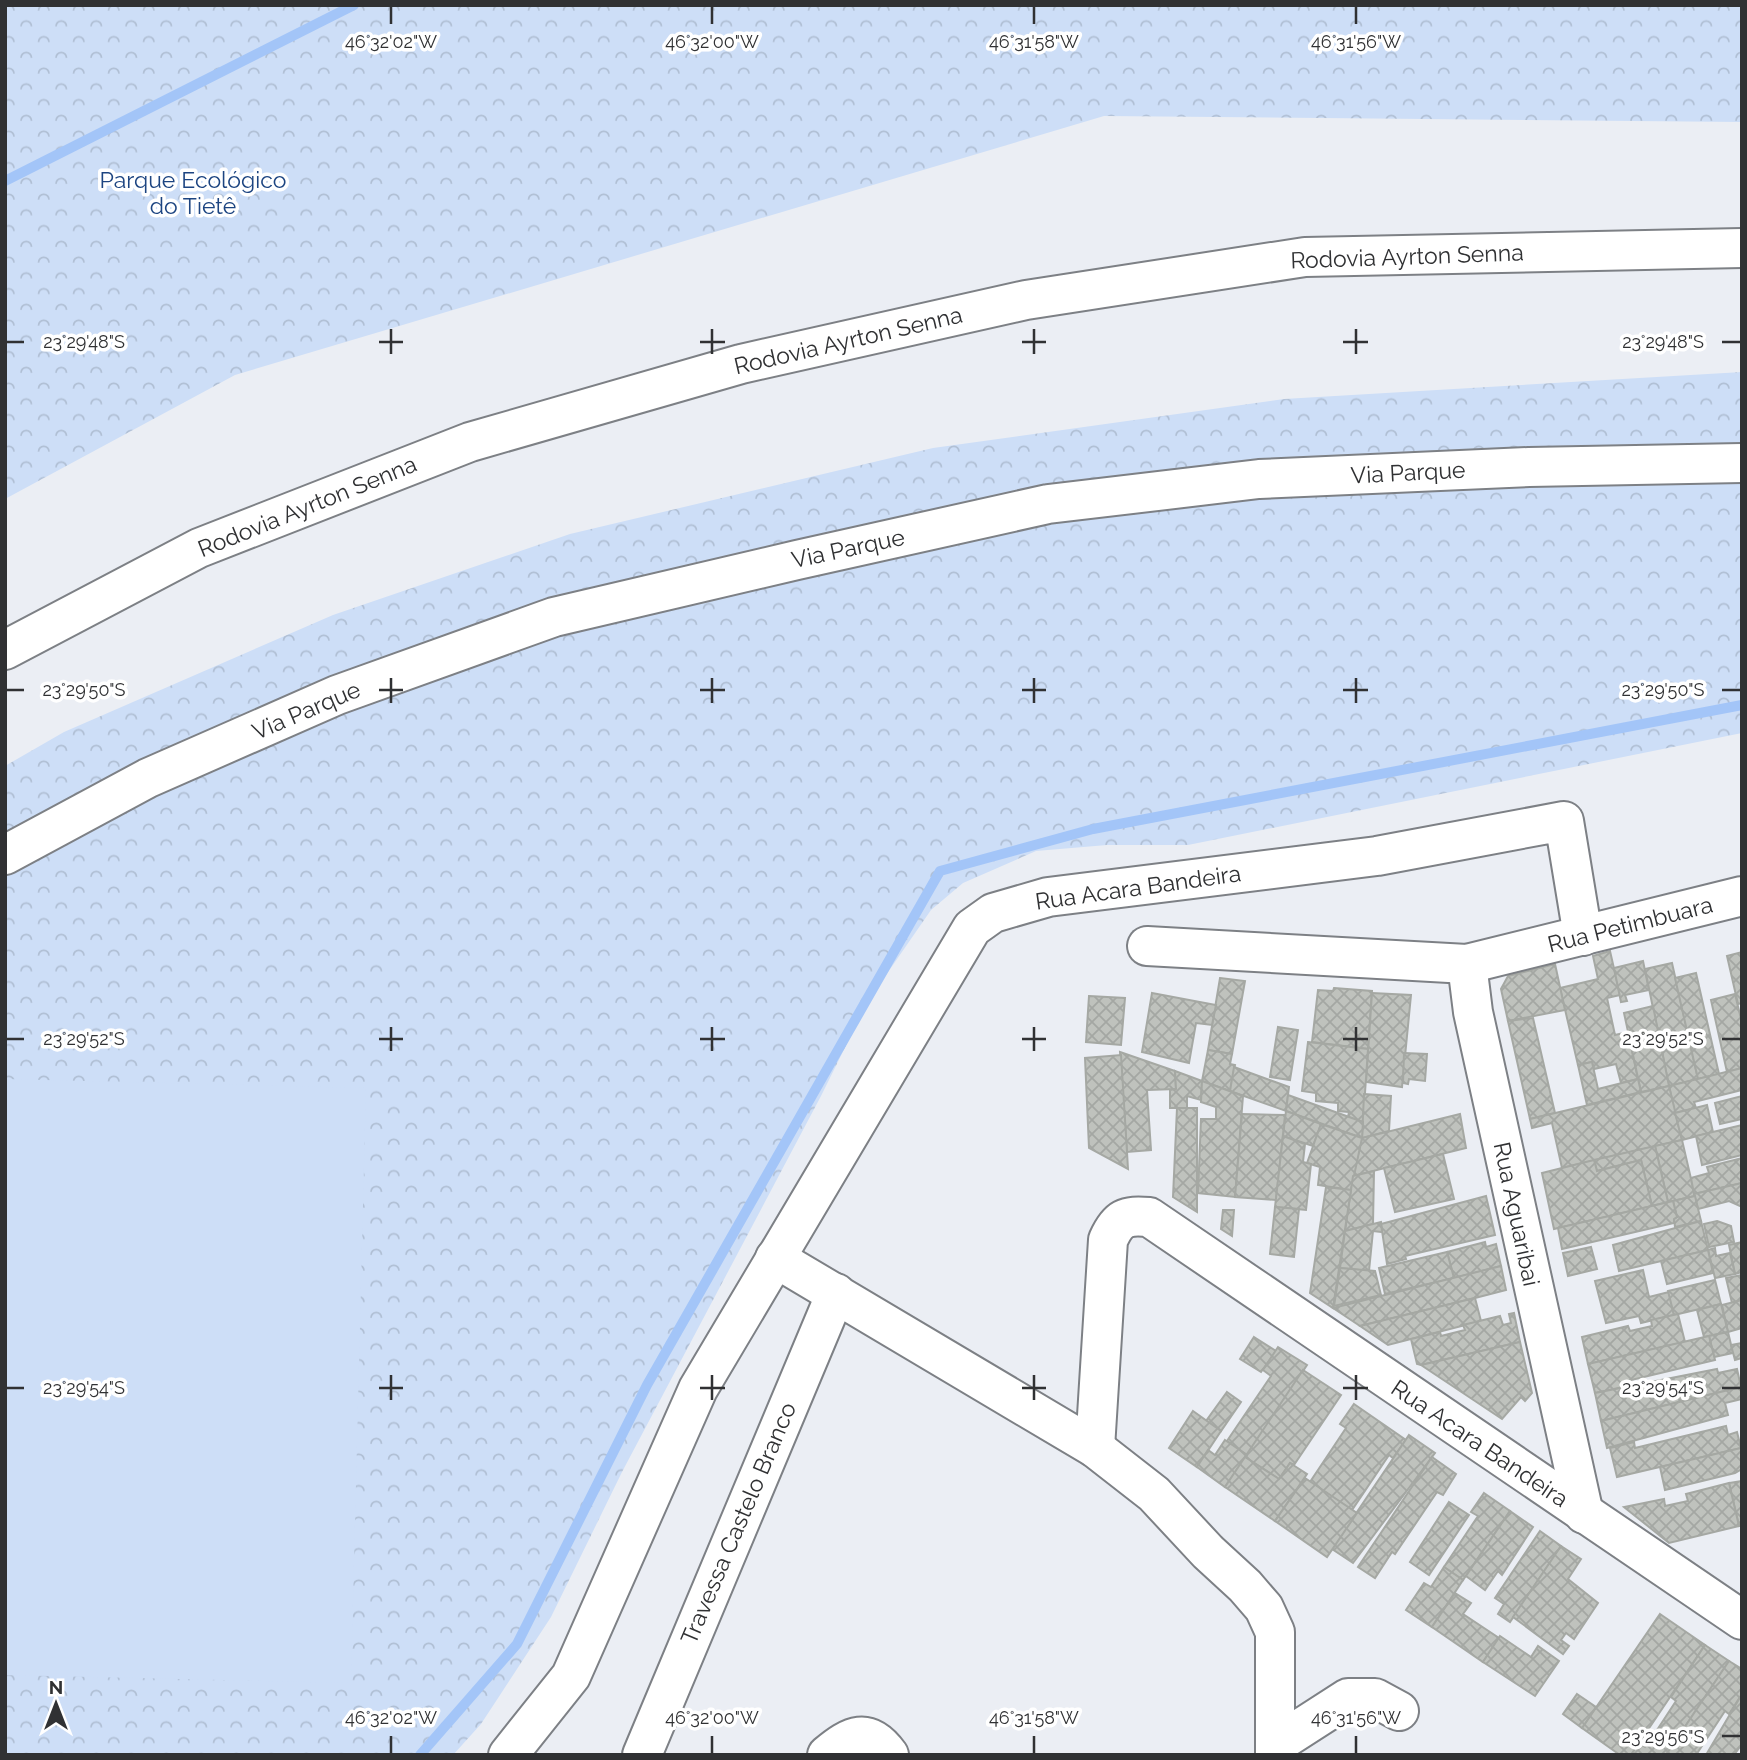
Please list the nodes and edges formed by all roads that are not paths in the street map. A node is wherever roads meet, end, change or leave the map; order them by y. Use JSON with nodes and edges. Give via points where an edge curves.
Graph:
{"nodes":[{"id":1,"x":1742,"y":248,"type":"edge"},
{"id":2,"x":1742,"y":463,"type":"edge"},
{"id":3,"x":5,"y":650,"type":"edge"},
{"id":4,"x":5,"y":855,"type":"edge"},
{"id":5,"x":1742,"y":897,"type":"edge"},
{"id":6,"x":1583,"y":936,"type":"junction"},
{"id":7,"x":1147,"y":946,"type":"dead end"},
{"id":8,"x":1467,"y":964,"type":"junction"},
{"id":9,"x":775,"y":1258,"type":"junction"},
{"id":10,"x":836,"y":1293,"type":"junction"},
{"id":11,"x":1095,"y":1448,"type":"junction"},
{"id":12,"x":1584,"y":1514,"type":"junction"},
{"id":13,"x":1742,"y":1620,"type":"edge"},
{"id":14,"x":1399,"y":1711,"type":"dead end"},
{"id":15,"x":883,"y":1747,"type":"edge"},
{"id":16,"x":1275,"y":1750,"type":"edge"},
{"id":17,"x":508,"y":1755,"type":"edge"},
{"id":18,"x":642,"y":1755,"type":"edge"},
{"id":19,"x":827,"y":1755,"type":"edge"}],
"edges":[{"from":1,"to":3,"type":"main road","name":"Rodovia Ayrton Senna","via":[[1305,257],[1026,300],[741,364],[470,442],[199,548]]},
{"from":2,"to":4,"type":"main road","name":"Via Parque","via":[[1259,479],[1048,504],[796,559],[554,617],[337,695],[148,778]]},
{"from":5,"to":6,"type":"main road","name":"Rua Petimbuara"},
{"from":6,"to":8,"type":"main road","name":"Rua Petimbuara"},
{"from":6,"to":9,"type":"main road","name":"Rua Acara Bandeira","via":[[1564,821],[1377,856],[1048,897],[993,913],[960,944]]},
{"from":7,"to":8,"type":"main road"},
{"from":8,"to":12,"type":"main road","name":"Rua Aguaribai","via":[[1473,1012]]},
{"from":9,"to":10,"type":"main road"},
{"from":9,"to":17,"type":"main road","name":"Rua Acara Bandeira","via":[[698,1389],[571,1676]]},
{"from":10,"to":11,"type":"main road"},
{"from":10,"to":18,"type":"main road","name":"Travessa Castelo Branco"},
{"from":11,"to":12,"type":"main road","name":"Rua Acara Bandeira","via":[[1108,1240],[1116,1222],[1128,1216],[1149,1217]]},
{"from":11,"to":16,"type":"main road","via":[[1154,1494],[1264,1608],[1275,1632]]},
{"from":12,"to":13,"type":"main road","name":"Rua Acara Bandeira"},
{"from":14,"to":16,"type":"main road","via":[[1375,1698],[1348,1698]]},
{"from":15,"to":19,"type":"main road","via":[[854,1737]]}]}
